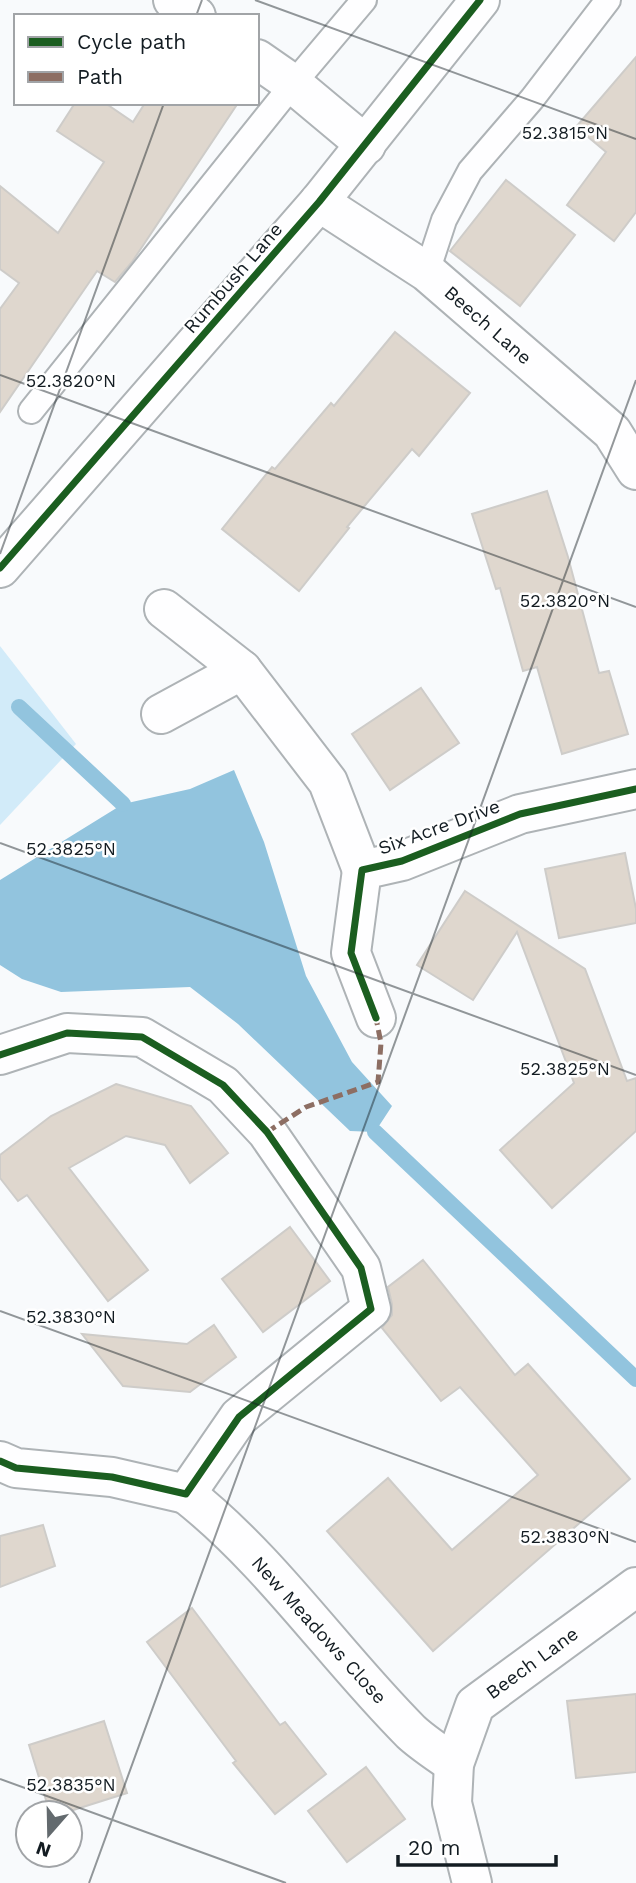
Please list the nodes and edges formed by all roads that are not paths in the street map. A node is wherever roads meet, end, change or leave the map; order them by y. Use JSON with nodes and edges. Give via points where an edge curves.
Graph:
{"nodes":[{"id":1,"x":173,"y":0,"type":"edge"},
{"id":2,"x":364,"y":0,"type":"edge"},
{"id":3,"x":480,"y":0,"type":"edge"},
{"id":4,"x":608,"y":0,"type":"edge"},
{"id":5,"x":193,"y":14,"type":"edge"},
{"id":6,"x":259,"y":60,"type":"edge"},
{"id":7,"x":293,"y":84,"type":"junction"},
{"id":8,"x":366,"y":145,"type":"junction"},
{"id":9,"x":319,"y":202,"type":"junction"},
{"id":10,"x":427,"y":272,"type":"junction"},
{"id":11,"x":31,"y":411,"type":"dead end"},
{"id":12,"x":636,"y":470,"type":"edge"},
{"id":13,"x":0,"y":568,"type":"edge"},
{"id":14,"x":164,"y":609,"type":"dead end"},
{"id":15,"x":242,"y":670,"type":"junction"},
{"id":16,"x":161,"y":714,"type":"dead end"},
{"id":17,"x":636,"y":789,"type":"edge"},
{"id":18,"x":362,"y":870,"type":"junction"},
{"id":19,"x":376,"y":1018,"type":"dead end"},
{"id":20,"x":0,"y":1055,"type":"edge"},
{"id":21,"x":0,"y":1461,"type":"edge"},
{"id":22,"x":186,"y":1494,"type":"junction"},
{"id":23,"x":636,"y":1587,"type":"edge"},
{"id":24,"x":454,"y":1764,"type":"junction"},
{"id":25,"x":472,"y":1883,"type":"edge"}],
"edges":[{"from":1,"to":5,"type":"street"},
{"from":2,"to":7,"type":"lane"},
{"from":3,"to":8,"type":"street","name":"Rumbush Lane"},
{"from":4,"to":10,"type":"lane","via":[[470,171],[444,220]]},
{"from":6,"to":7,"type":"street"},
{"from":7,"to":8,"type":"street"},
{"from":7,"to":11,"type":"lane"},
{"from":8,"to":9,"type":"street","name":"Rumbush Lane"},
{"from":9,"to":10,"type":"street","name":"Beech Lane"},
{"from":9,"to":13,"type":"street","name":"Rumbush Lane"},
{"from":10,"to":12,"type":"street","name":"Beech Lane","via":[[612,432]]},
{"from":14,"to":15,"type":"street","name":"Six Acre Drive"},
{"from":15,"to":16,"type":"street"},
{"from":15,"to":18,"type":"street","name":"Six Acre Drive","via":[[328,782]]},
{"from":17,"to":18,"type":"street","name":"Six Acre Drive","via":[[520,814],[402,861]]},
{"from":18,"to":19,"type":"street","name":"Six Acre Drive","via":[[351,953]]},
{"from":20,"to":22,"type":"street","via":[[67,1033],[142,1037],[154,1044],[223,1085],[267,1132],[361,1268],[371,1309],[239,1417]]},
{"from":21,"to":22,"type":"street","name":"New Meadows Close","via":[[16,1468],[112,1477]]},
{"from":22,"to":24,"type":"street","name":"New Meadows Close","via":[[252,1555],[413,1734]]},
{"from":23,"to":24,"type":"street","name":"Beech Lane","via":[[475,1704]]},
{"from":24,"to":25,"type":"street","name":"Beech Lane","via":[[452,1803]]}]}
